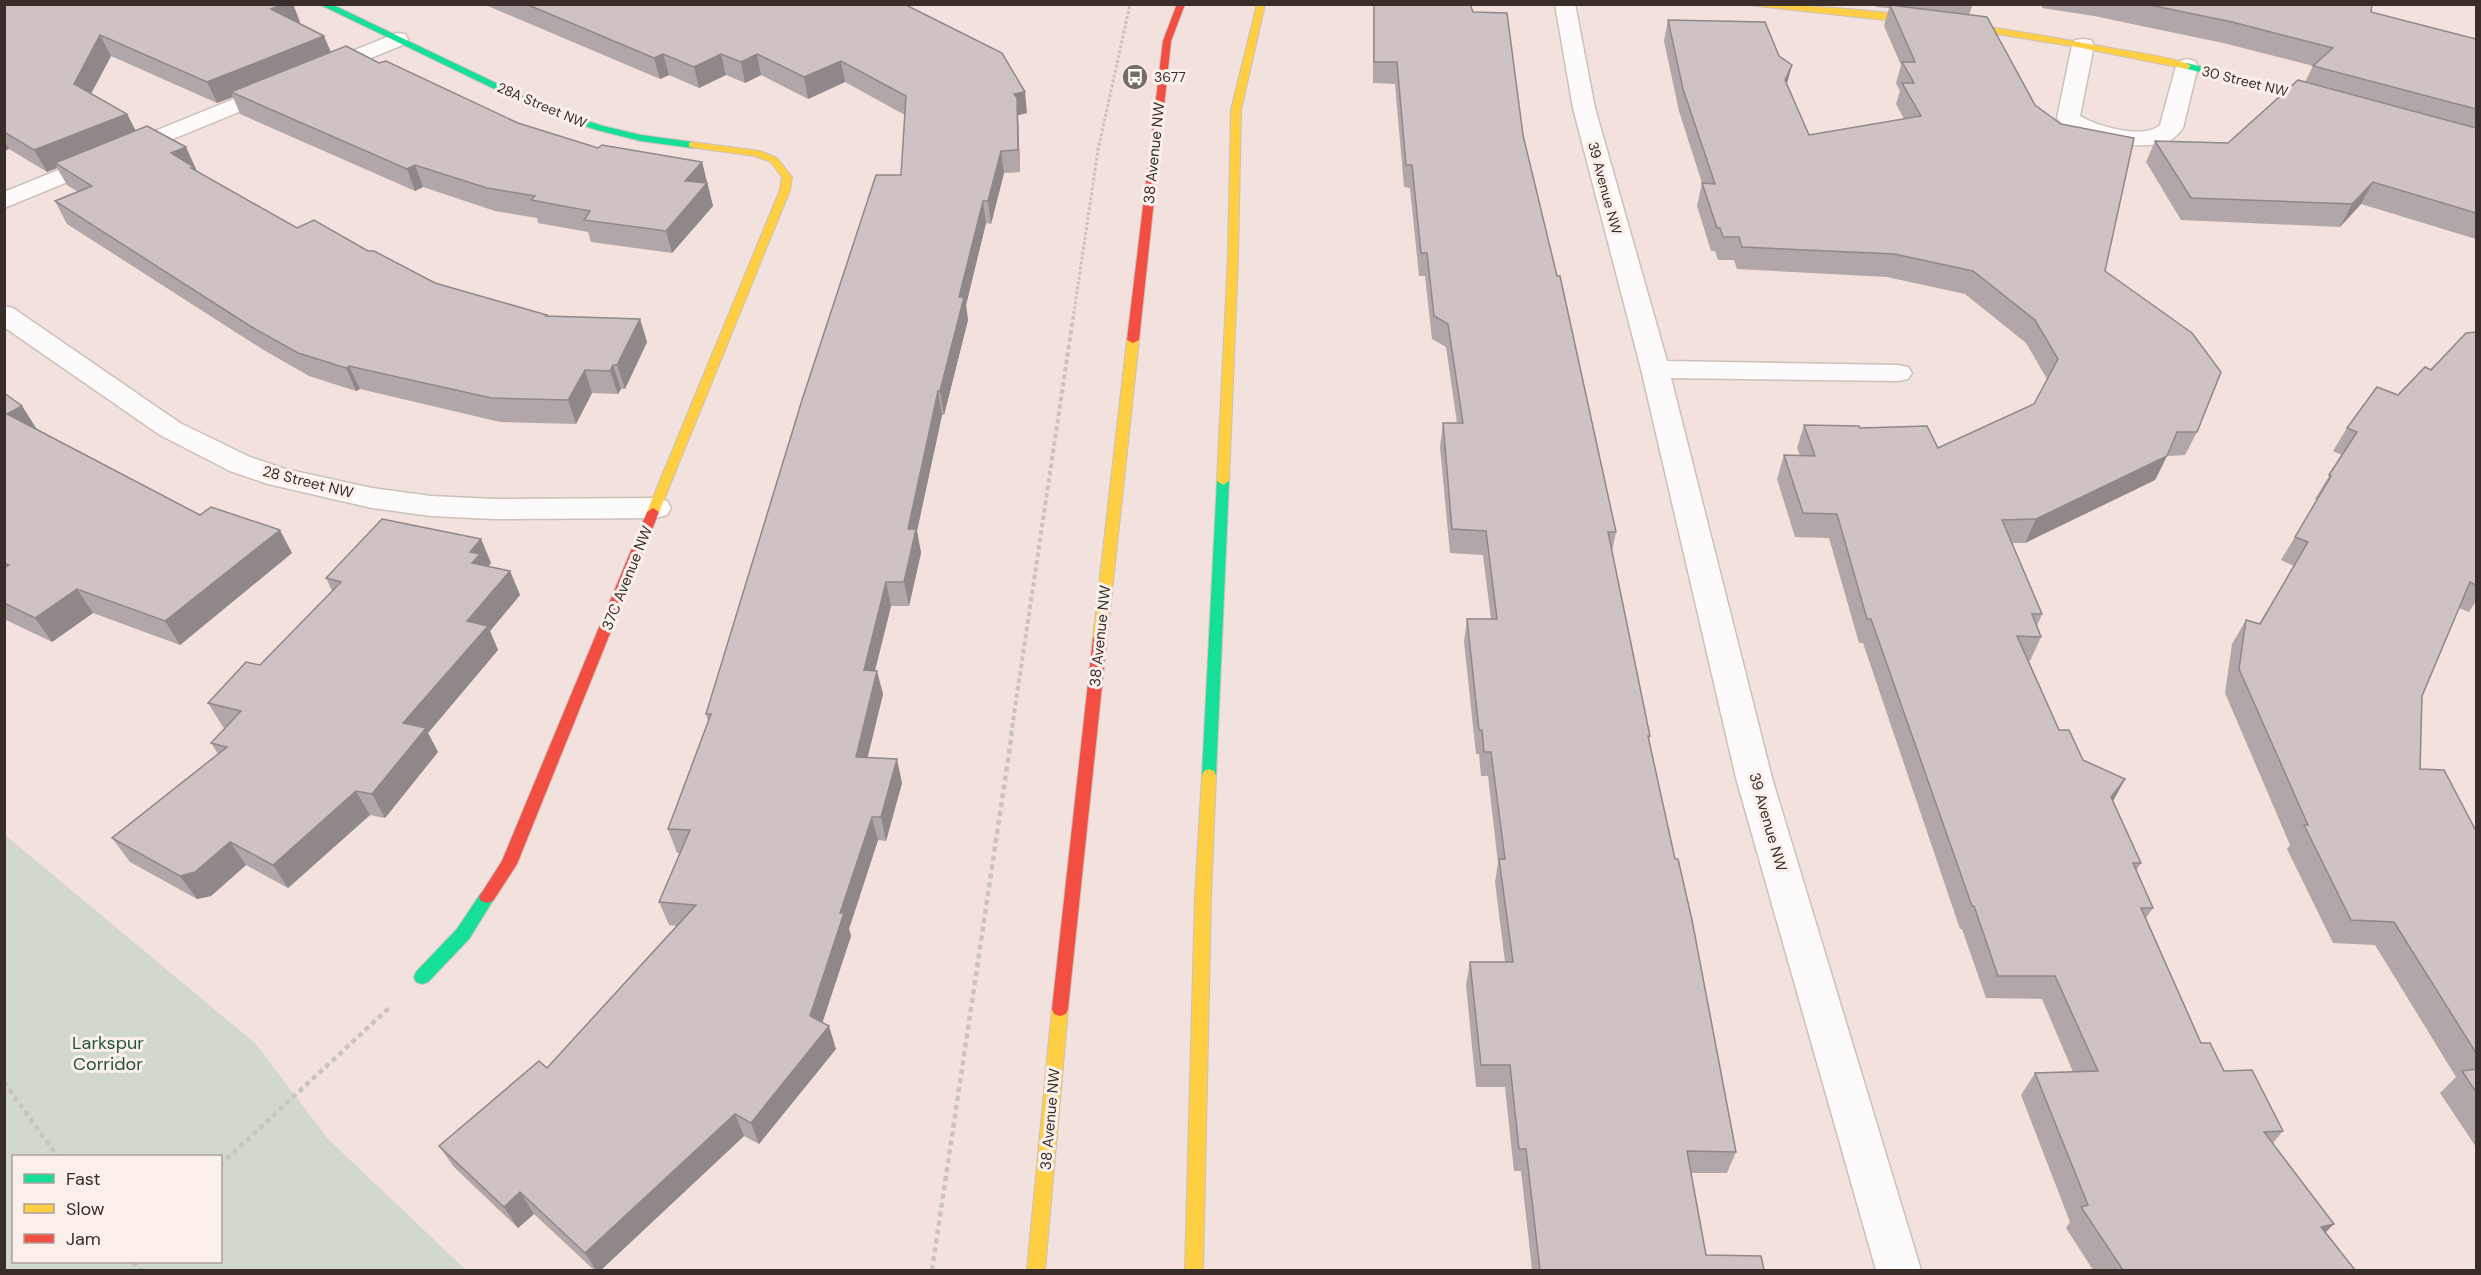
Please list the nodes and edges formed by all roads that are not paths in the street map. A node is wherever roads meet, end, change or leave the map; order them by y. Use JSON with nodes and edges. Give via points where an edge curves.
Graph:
{"nodes":[{"id":1,"x":323,"y":4,"type":"edge"},
{"id":2,"x":1180,"y":4,"type":"edge"},
{"id":3,"x":1261,"y":4,"type":"edge"},
{"id":4,"x":1565,"y":4,"type":"edge"},
{"id":5,"x":1744,"y":4,"type":"edge"},
{"id":6,"x":397,"y":39,"type":"junction"},
{"id":7,"x":2083,"y":45,"type":"junction"},
{"id":8,"x":2187,"y":66,"type":"junction"},
{"id":9,"x":2346,"y":107,"type":"edge"},
{"id":10,"x":774,"y":160,"type":"joint"},
{"id":11,"x":4,"y":201,"type":"edge"},
{"id":12,"x":4,"y":314,"type":"edge"},
{"id":13,"x":1655,"y":369,"type":"junction"},
{"id":14,"x":1898,"y":373,"type":"dead end"},
{"id":15,"x":656,"y":508,"type":"junction"},
{"id":16,"x":422,"y":978,"type":"road end"},
{"id":17,"x":1036,"y":1270,"type":"edge"},
{"id":18,"x":1194,"y":1270,"type":"edge"},
{"id":19,"x":1899,"y":1270,"type":"edge"}],
"edges":[{"from":1,"to":6,"type":"main road","name":"28A Street NW"},
{"from":2,"to":17,"type":"main road","name":"38 Avenue NW","via":[[1167,41],[1160,99],[1067,934]]},
{"from":3,"to":18,"type":"main road","via":[[1236,110],[1233,257],[1203,897]]},
{"from":4,"to":13,"type":"street","name":"39 Avenue NW","via":[[1584,108]]},
{"from":5,"to":7,"type":"main road","name":"30 Street NW","via":[[1899,16]]},
{"from":6,"to":10,"type":"main road","name":"28A Street NW","via":[[571,120],[641,138],[739,150]]},
{"from":6,"to":11,"type":"street"},
{"from":7,"to":8,"type":"main road","name":"30 Street NW"},
{"from":7,"to":8,"type":"street","name":"30 Street NW","via":[[2068,117],[2089,131],[2141,139],[2162,136],[2171,128]]},
{"from":8,"to":9,"type":"main road","name":"30 Street NW"},
{"from":10,"to":15,"type":"main road","name":"37C Avenue NW","via":[[787,177],[784,190]]},
{"from":12,"to":15,"type":"street","name":"28 Street NW","via":[[170,429],[240,464],[279,477],[372,498],[431,506]]},
{"from":13,"to":14,"type":"street"},
{"from":13,"to":19,"type":"street","name":"39 Avenue NW","via":[[1754,778]]},
{"from":15,"to":16,"type":"main road","name":"37C Avenue NW","via":[[509,864],[463,934]]}]}
